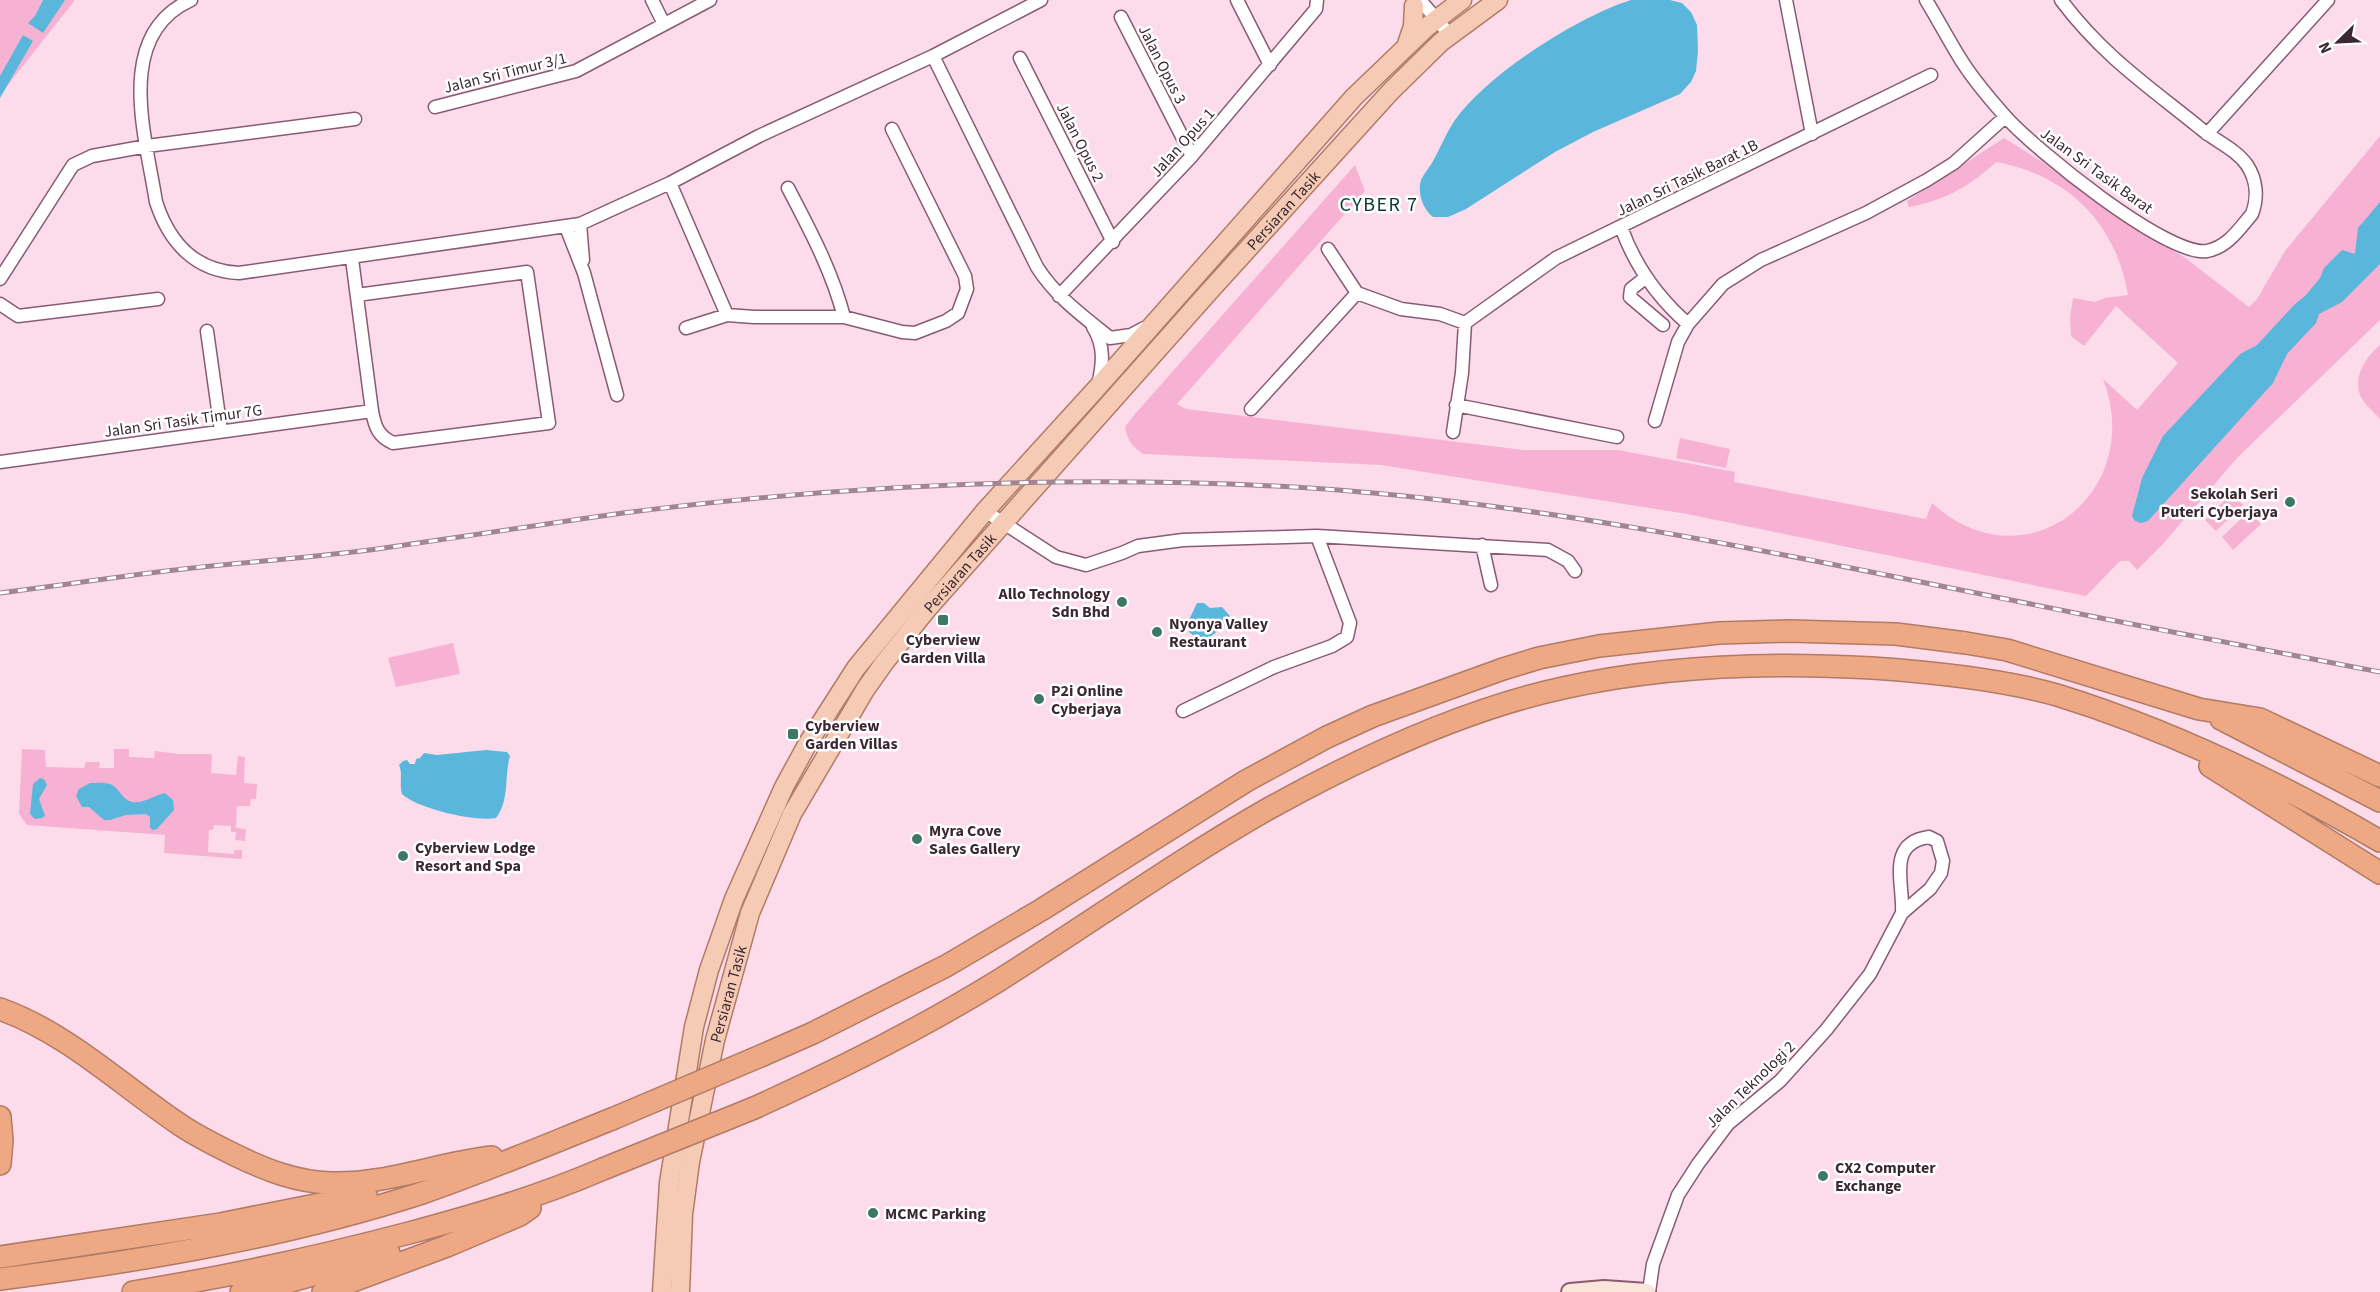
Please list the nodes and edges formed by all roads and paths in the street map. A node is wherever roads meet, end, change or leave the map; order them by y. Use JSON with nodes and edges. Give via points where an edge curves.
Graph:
{"nodes":[{"id":1,"x":191,"y":0,"type":"edge"},
{"id":2,"x":652,"y":0,"type":"edge"},
{"id":3,"x":710,"y":0,"type":"edge"},
{"id":4,"x":1041,"y":0,"type":"edge"},
{"id":5,"x":1237,"y":0,"type":"edge"},
{"id":6,"x":1317,"y":0,"type":"edge"},
{"id":7,"x":1462,"y":0,"type":"edge"},
{"id":8,"x":1498,"y":0,"type":"edge"},
{"id":9,"x":1786,"y":0,"type":"edge"},
{"id":10,"x":1926,"y":0,"type":"edge"},
{"id":11,"x":1938,"y":0,"type":"edge"},
{"id":12,"x":2061,"y":0,"type":"edge"},
{"id":13,"x":2328,"y":0,"type":"edge"},
{"id":14,"x":1414,"y":2,"type":"edge"},
{"id":15,"x":1936,"y":16,"type":"junction"},
{"id":16,"x":1121,"y":18,"type":"dead end"},
{"id":17,"x":1433,"y":23,"type":"junction"},
{"id":18,"x":664,"y":24,"type":"junction"},
{"id":19,"x":1445,"y":38,"type":"junction"},
{"id":20,"x":1407,"y":46,"type":"junction"},
{"id":21,"x":933,"y":56,"type":"junction"},
{"id":22,"x":1020,"y":58,"type":"dead end"},
{"id":23,"x":1270,"y":65,"type":"junction"},
{"id":24,"x":1931,"y":75,"type":"dead end"},
{"id":25,"x":435,"y":107,"type":"dead end"},
{"id":26,"x":2006,"y":117,"type":"junction"},
{"id":27,"x":355,"y":119,"type":"dead end"},
{"id":28,"x":892,"y":129,"type":"dead end"},
{"id":29,"x":1812,"y":134,"type":"junction"},
{"id":30,"x":2207,"y":134,"type":"junction"},
{"id":31,"x":147,"y":146,"type":"junction"},
{"id":32,"x":1192,"y":156,"type":"junction"},
{"id":33,"x":670,"y":183,"type":"junction"},
{"id":34,"x":788,"y":188,"type":"dead end"},
{"id":35,"x":580,"y":224,"type":"junction"},
{"id":36,"x":566,"y":227,"type":"junction"},
{"id":37,"x":1621,"y":228,"type":"junction"},
{"id":38,"x":1113,"y":242,"type":"junction"},
{"id":39,"x":1328,"y":249,"type":"dead end"},
{"id":40,"x":352,"y":259,"type":"junction"},
{"id":41,"x":584,"y":273,"type":"junction"},
{"id":42,"x":1645,"y":278,"type":"junction"},
{"id":43,"x":0,"y":279,"type":"edge"},
{"id":44,"x":1357,"y":293,"type":"junction"},
{"id":45,"x":357,"y":295,"type":"junction"},
{"id":46,"x":1059,"y":296,"type":"junction"},
{"id":47,"x":159,"y":299,"type":"dead end"},
{"id":48,"x":0,"y":304,"type":"edge"},
{"id":49,"x":727,"y":315,"type":"junction"},
{"id":50,"x":844,"y":316,"type":"junction"},
{"id":51,"x":1089,"y":321,"type":"junction"},
{"id":52,"x":1465,"y":322,"type":"junction"},
{"id":53,"x":1154,"y":323,"type":"junction"},
{"id":54,"x":1688,"y":324,"type":"junction"},
{"id":55,"x":1663,"y":325,"type":"dead end"},
{"id":56,"x":686,"y":328,"type":"dead end"},
{"id":57,"x":207,"y":331,"type":"dead end"},
{"id":58,"x":1096,"y":389,"type":"junction"},
{"id":59,"x":617,"y":395,"type":"dead end"},
{"id":60,"x":1456,"y":405,"type":"junction"},
{"id":61,"x":1251,"y":410,"type":"dead end"},
{"id":62,"x":372,"y":411,"type":"junction"},
{"id":63,"x":1655,"y":421,"type":"dead end"},
{"id":64,"x":221,"y":431,"type":"junction"},
{"id":65,"x":1453,"y":432,"type":"dead end"},
{"id":66,"x":1617,"y":437,"type":"dead end"},
{"id":67,"x":0,"y":462,"type":"edge"},
{"id":68,"x":985,"y":511,"type":"junction"},
{"id":69,"x":1003,"y":524,"type":"junction"},
{"id":70,"x":1317,"y":536,"type":"junction"},
{"id":71,"x":1482,"y":544,"type":"junction"},
{"id":72,"x":1575,"y":571,"type":"dead end"},
{"id":73,"x":1491,"y":585,"type":"dead end"},
{"id":74,"x":2199,"y":709,"type":"junction"},
{"id":75,"x":1183,"y":711,"type":"dead end"},
{"id":76,"x":2146,"y":726,"type":"junction"},
{"id":77,"x":2380,"y":776,"type":"edge"},
{"id":78,"x":2380,"y":801,"type":"edge"},
{"id":79,"x":2380,"y":841,"type":"edge"},
{"id":80,"x":2380,"y":873,"type":"edge"},
{"id":81,"x":1902,"y":913,"type":"junction"},
{"id":82,"x":0,"y":1009,"type":"edge"},
{"id":83,"x":0,"y":1117,"type":"edge"},
{"id":84,"x":526,"y":1154,"type":"junction"},
{"id":85,"x":0,"y":1164,"type":"edge"},
{"id":86,"x":464,"y":1177,"type":"junction"},
{"id":87,"x":562,"y":1186,"type":"junction"},
{"id":88,"x":468,"y":1218,"type":"junction"},
{"id":89,"x":0,"y":1257,"type":"edge"},
{"id":90,"x":0,"y":1279,"type":"edge"},
{"id":91,"x":133,"y":1292,"type":"edge"},
{"id":92,"x":241,"y":1292,"type":"edge"},
{"id":93,"x":323,"y":1292,"type":"edge"},
{"id":94,"x":662,"y":1292,"type":"edge"},
{"id":95,"x":680,"y":1292,"type":"edge"},
{"id":96,"x":1570,"y":1292,"type":"edge"},
{"id":97,"x":1648,"y":1292,"type":"edge"}],
"edges":[{"from":1,"to":31,"type":"street","via":[[168,14],[157,27],[142,61],[140,99]]},
{"from":2,"to":18,"type":"street"},
{"from":3,"to":18,"type":"street","name":"Jalan Sri Timur 3/1"},
{"from":4,"to":21,"type":"street"},
{"from":5,"to":23,"type":"street"},
{"from":6,"to":23,"type":"street","name":"Jalan Opus 1","via":[[1316,9]]},
{"from":7,"to":17,"type":"main road","name":"Persiaran Tasik"},
{"from":8,"to":19,"type":"main road","name":"Persiaran Tasik"},
{"from":9,"to":29,"type":"street"},
{"from":10,"to":15,"type":"street","name":"Jalan Sri Tasik Barat"},
{"from":11,"to":15,"type":"street"},
{"from":12,"to":30,"type":"street","name":"Jalan Sri Tasik Barat","via":[[2114,60]]},
{"from":13,"to":30,"type":"street"},
{"from":14,"to":17,"type":"street"},
{"from":14,"to":20,"type":"main road"},
{"from":15,"to":26,"type":"street","name":"Jalan Sri Tasik Barat","via":[[1959,56]]},
{"from":16,"to":32,"type":"street","name":"Jalan Opus 3"},
{"from":17,"to":19,"type":"street"},
{"from":17,"to":20,"type":"main road","name":"Persiaran Tasik"},
{"from":18,"to":25,"type":"street","name":"Jalan Sri Timur 3/1","via":[[568,74]]},
{"from":19,"to":69,"type":"main road","name":"Persiaran Tasik","via":[[1391,91]]},
{"from":20,"to":53,"type":"main road","name":"Persiaran Tasik","via":[[1354,97]]},
{"from":21,"to":33,"type":"street","via":[[759,136]]},
{"from":21,"to":46,"type":"street","via":[[1037,267]]},
{"from":22,"to":38,"type":"street","name":"Jalan Opus 2"},
{"from":23,"to":32,"type":"street","name":"Jalan Opus 1"},
{"from":24,"to":29,"type":"street","name":"Jalan Sri Tasik Barat 1B"},
{"from":26,"to":30,"type":"street","name":"Jalan Sri Tasik Barat","via":[[2038,149],[2118,210],[2179,245],[2200,251],[2217,248],[2230,240],[2252,214],[2256,196],[2252,174],[2244,161]]},
{"from":26,"to":54,"type":"street","via":[[1954,163],[1900,196],[1739,273]]},
{"from":27,"to":31,"type":"street"},
{"from":28,"to":50,"type":"street","via":[[945,233],[967,290],[958,313],[915,333]]},
{"from":29,"to":37,"type":"street","name":"Jalan Sri Tasik Barat 1B"},
{"from":31,"to":40,"type":"street","via":[[156,202],[165,225],[180,248],[203,264],[226,273],[239,273]]},
{"from":31,"to":43,"type":"street","via":[[92,156],[73,165]]},
{"from":32,"to":38,"type":"street","name":"Jalan Opus 1"},
{"from":33,"to":35,"type":"street"},
{"from":33,"to":49,"type":"street"},
{"from":34,"to":50,"type":"street","via":[[818,245]]},
{"from":35,"to":36,"type":"street"},
{"from":35,"to":41,"type":"street"},
{"from":36,"to":40,"type":"street"},
{"from":36,"to":41,"type":"street"},
{"from":37,"to":42,"type":"street"},
{"from":37,"to":52,"type":"street","name":"Jalan Sri Tasik Barat 1B","via":[[1556,258]]},
{"from":38,"to":46,"type":"street","name":"Jalan Opus 1"},
{"from":39,"to":44,"type":"street"},
{"from":40,"to":45,"type":"street"},
{"from":41,"to":59,"type":"street"},
{"from":42,"to":54,"type":"street"},
{"from":42,"to":55,"type":"street","via":[[1631,289],[1630,297]]},
{"from":44,"to":52,"type":"street","via":[[1401,309]]},
{"from":44,"to":61,"type":"street"},
{"from":45,"to":62,"type":"street"},
{"from":45,"to":62,"type":"street","via":[[524,272],[529,275],[549,423],[393,443],[382,438]]},
{"from":46,"to":51,"type":"street"},
{"from":47,"to":48,"type":"street","via":[[18,316]]},
{"from":49,"to":50,"type":"street"},
{"from":49,"to":56,"type":"street"},
{"from":51,"to":53,"type":"street","via":[[1110,338],[1131,335]]},
{"from":51,"to":58,"type":"street","via":[[1102,347],[1103,362]]},
{"from":52,"to":60,"type":"street"},
{"from":53,"to":58,"type":"main road","name":"Persiaran Tasik"},
{"from":54,"to":63,"type":"street","via":[[1673,356]]},
{"from":57,"to":64,"type":"street"},
{"from":58,"to":68,"type":"main road","name":"Persiaran Tasik"},
{"from":60,"to":65,"type":"street"},
{"from":60,"to":66,"type":"street"},
{"from":62,"to":64,"type":"street","name":"Jalan Sri Tasik Timur 7G"},
{"from":64,"to":67,"type":"street","name":"Jalan Sri Tasik Timur 7G"},
{"from":68,"to":69,"type":"street"},
{"from":68,"to":94,"type":"main road","name":"Persiaran Tasik","via":[[856,668],[784,787],[730,908],[694,1027],[669,1183]]},
{"from":69,"to":70,"type":"street","via":[[1056,557],[1086,565],[1138,546],[1183,540]]},
{"from":69,"to":95,"type":"main road","name":"Persiaran Tasik","via":[[884,663],[816,771],[774,855],[750,913],[715,1040],[690,1162]]},
{"from":70,"to":71,"type":"street"},
{"from":70,"to":75,"type":"street","via":[[1350,623],[1347,637]]},
{"from":71,"to":72,"type":"street","via":[[1548,550],[1568,561]]},
{"from":71,"to":73,"type":"street"},
{"from":74,"to":77,"type":"highway","via":[[2260,719]]},
{"from":74,"to":78,"type":"highway"},
{"from":74,"to":84,"type":"highway","bridge":true,"via":[[2007,650],[1896,634],[1719,633],[1641,640],[1539,658],[1373,716],[1318,742],[1246,781],[945,966],[813,1033]]},
{"from":76,"to":79,"type":"highway","via":[[2283,787]]},
{"from":76,"to":80,"type":"highway"},
{"from":76,"to":87,"type":"highway","bridge":true,"via":[[2053,694],[2004,684],[1839,666],[1698,668],[1598,681],[1532,696],[1424,734],[1314,784],[1175,865],[951,1009],[825,1076]]},
{"from":81,"to":81,"type":"street","name":"Jalan Teknologi 2","via":[[1902,854],[1912,842],[1929,837],[1941,849],[1941,873],[1930,889]]},
{"from":81,"to":97,"type":"street","name":"Jalan Teknologi 2","via":[[1870,974],[1826,1030],[1780,1081],[1728,1124],[1698,1164],[1678,1195],[1653,1264]]},
{"from":82,"to":84,"type":"highway","via":[[19,1015],[67,1043],[202,1138],[259,1167],[296,1179],[364,1181],[477,1159]]},
{"from":83,"to":85,"type":"highway"},
{"from":84,"to":86,"type":"highway"},
{"from":86,"to":89,"type":"highway","via":[[418,1181],[220,1224]]},
{"from":86,"to":90,"type":"highway","via":[[268,1234]]},
{"from":87,"to":88,"type":"highway"},
{"from":87,"to":93,"type":"highway","via":[[520,1215]]},
{"from":88,"to":91,"type":"highway","via":[[220,1278]]},
{"from":88,"to":92,"type":"highway","via":[[410,1246]]},
{"from":96,"to":97,"type":"street","via":[[1604,1288]]}]}
